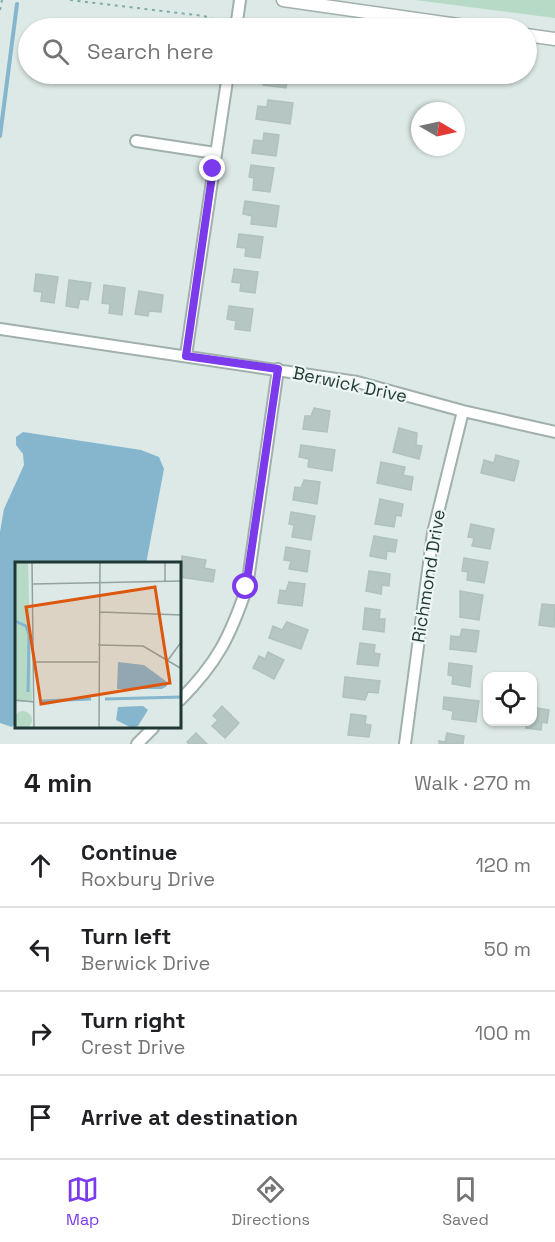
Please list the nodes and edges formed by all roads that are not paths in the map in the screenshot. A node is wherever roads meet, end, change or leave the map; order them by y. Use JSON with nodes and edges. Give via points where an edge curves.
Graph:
{"nodes":[{"id":1,"x":240,"y":0,"type":"edge"},
{"id":2,"x":283,"y":0,"type":"edge"},
{"id":3,"x":237,"y":18,"type":"edge"},
{"id":4,"x":409,"y":18,"type":"edge"},
{"id":5,"x":537,"y":37,"type":"edge"},
{"id":6,"x":555,"y":39,"type":"edge"},
{"id":7,"x":226,"y":84,"type":"edge"},
{"id":8,"x":136,"y":141,"type":"dead end"},
{"id":9,"x":215,"y":153,"type":"junction"},
{"id":10,"x":0,"y":329,"type":"edge"},
{"id":11,"x":186,"y":356,"type":"junction"},
{"id":12,"x":278,"y":369,"type":"junction"},
{"id":13,"x":463,"y":411,"type":"junction"},
{"id":14,"x":555,"y":432,"type":"edge"},
{"id":15,"x":182,"y":698,"type":"edge"},
{"id":16,"x":152,"y":729,"type":"edge"},
{"id":17,"x":137,"y":744,"type":"edge"},
{"id":18,"x":405,"y":744,"type":"edge"}],
"edges":[{"from":1,"to":3,"type":"street"},
{"from":2,"to":4,"type":"street"},
{"from":5,"to":6,"type":"street"},
{"from":7,"to":9,"type":"street"},
{"from":8,"to":9,"type":"street"},
{"from":9,"to":11,"type":"street"},
{"from":10,"to":11,"type":"street","name":"Berwick Drive"},
{"from":11,"to":12,"type":"street","name":"Berwick Drive"},
{"from":12,"to":13,"type":"street","name":"Berwick Drive","via":[[357,382]]},
{"from":12,"to":15,"type":"street","via":[[246,587],[218,657]]},
{"from":13,"to":14,"type":"street","name":"Berwick Drive"},
{"from":13,"to":18,"type":"street","name":"Richmond Drive","via":[[433,533]]},
{"from":16,"to":17,"type":"street"}]}
